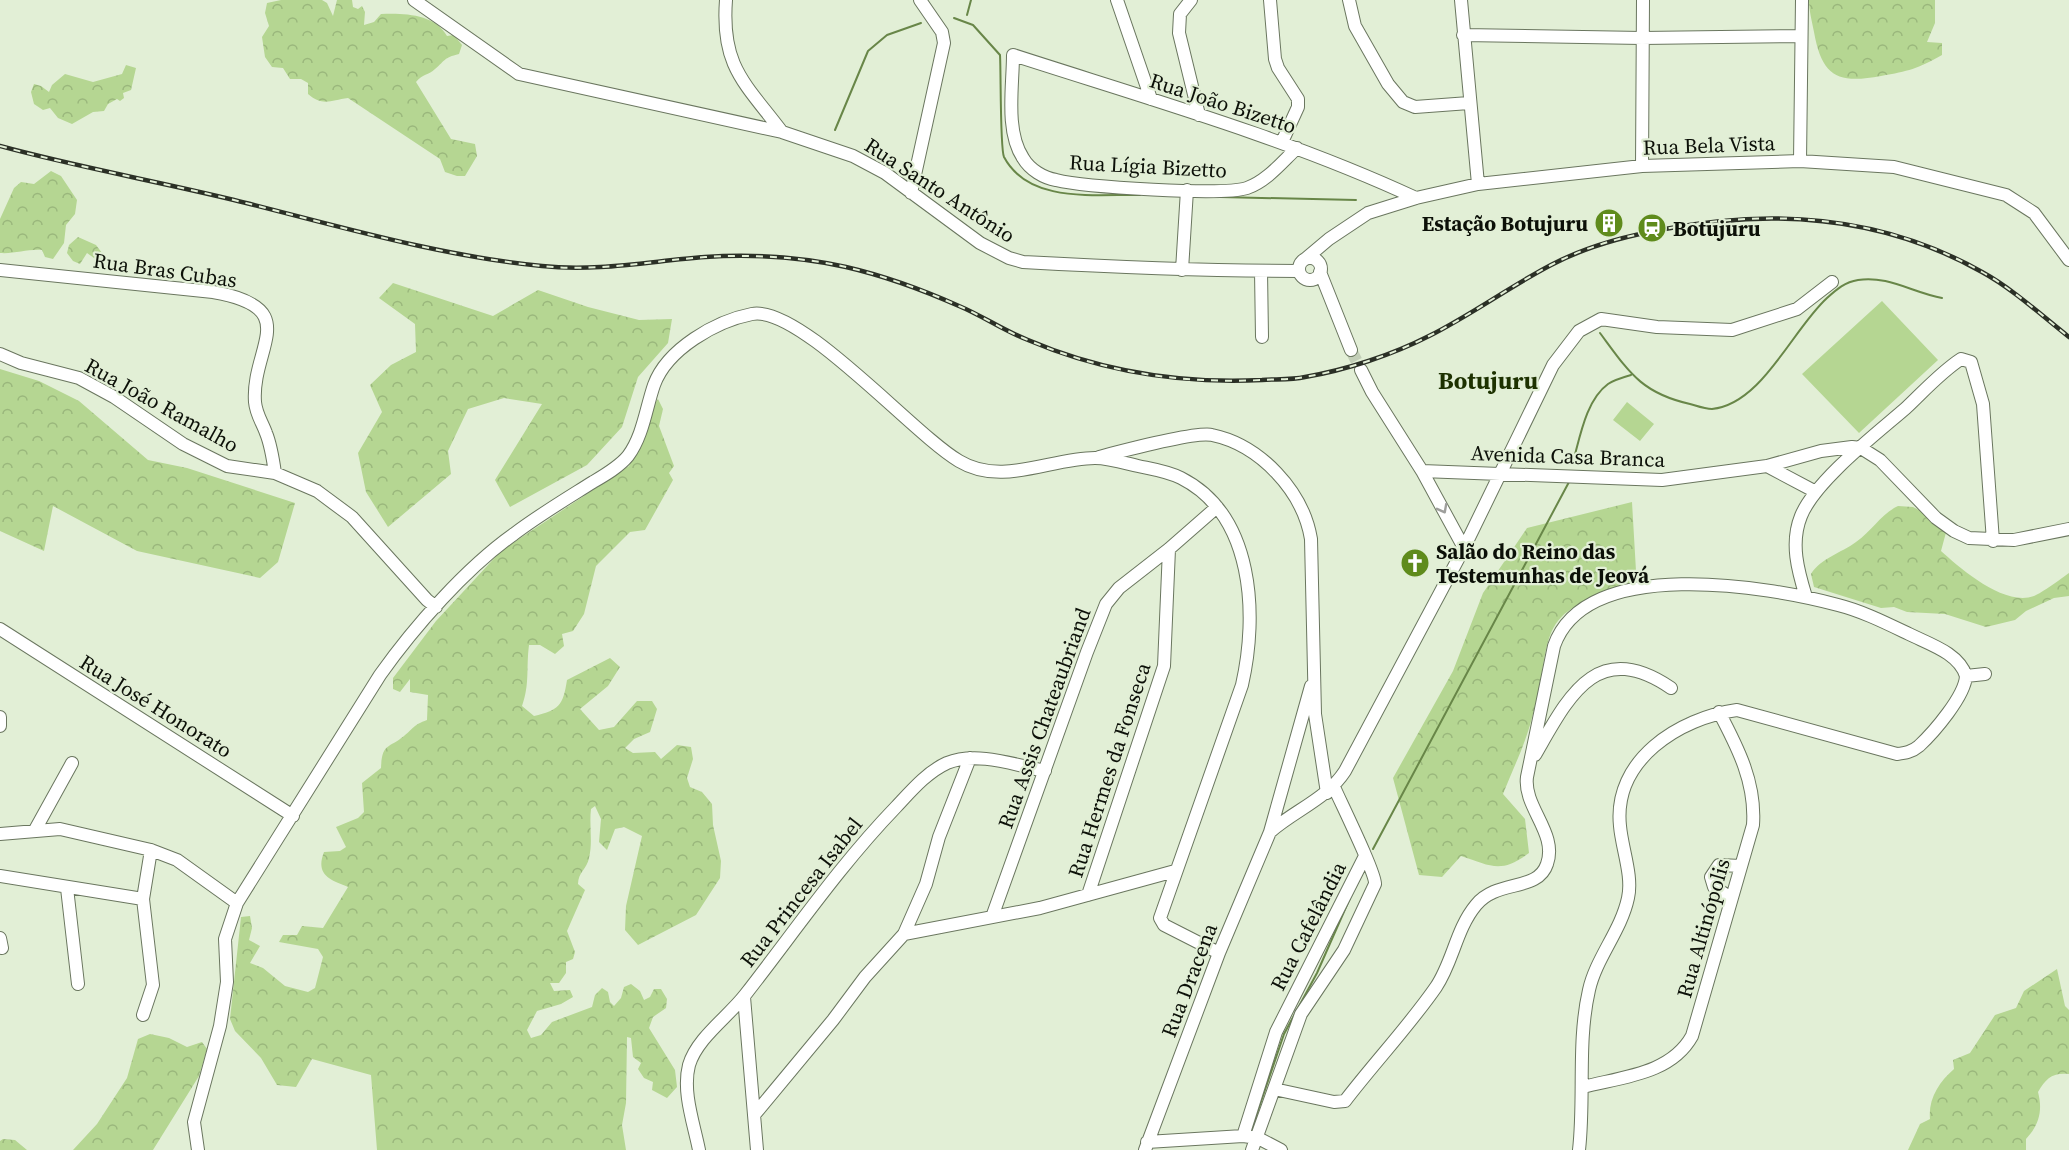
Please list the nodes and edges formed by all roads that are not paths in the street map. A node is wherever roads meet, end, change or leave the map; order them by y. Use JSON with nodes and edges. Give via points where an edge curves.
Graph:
{"nodes":[{"id":1,"x":414,"y":0,"type":"edge"},
{"id":2,"x":726,"y":0,"type":"edge"},
{"id":3,"x":920,"y":0,"type":"edge"},
{"id":4,"x":1105,"y":0,"type":"edge"},
{"id":5,"x":1191,"y":0,"type":"edge"},
{"id":6,"x":1270,"y":0,"type":"edge"},
{"id":7,"x":1349,"y":0,"type":"edge"},
{"id":8,"x":1461,"y":0,"type":"edge"},
{"id":9,"x":1643,"y":0,"type":"edge"},
{"id":10,"x":1802,"y":0,"type":"edge"},
{"id":11,"x":1118,"y":2,"type":"edge"},
{"id":12,"x":1463,"y":35,"type":"junction"},
{"id":13,"x":1801,"y":36,"type":"junction"},
{"id":14,"x":1642,"y":38,"type":"junction"},
{"id":15,"x":1013,"y":55,"type":"joint"},
{"id":16,"x":1151,"y":99,"type":"junction"},
{"id":17,"x":1469,"y":103,"type":"junction"},
{"id":18,"x":1199,"y":115,"type":"junction"},
{"id":19,"x":782,"y":132,"type":"junction"},
{"id":20,"x":1282,"y":142,"type":"junction"},
{"id":21,"x":1297,"y":148,"type":"junction"},
{"id":22,"x":1800,"y":161,"type":"junction"},
{"id":23,"x":1642,"y":166,"type":"junction"},
{"id":24,"x":1478,"y":184,"type":"junction"},
{"id":25,"x":1187,"y":190,"type":"junction"},
{"id":26,"x":911,"y":193,"type":"junction"},
{"id":27,"x":1416,"y":198,"type":"junction"},
{"id":28,"x":1329,"y":239,"type":"junction"},
{"id":29,"x":2069,"y":260,"type":"edge"},
{"id":30,"x":1301,"y":266,"type":"junction"},
{"id":31,"x":0,"y":270,"type":"edge"},
{"id":32,"x":1182,"y":270,"type":"junction"},
{"id":33,"x":1261,"y":271,"type":"junction"},
{"id":34,"x":1318,"y":273,"type":"junction"},
{"id":35,"x":1832,"y":282,"type":"dead end"},
{"id":36,"x":1262,"y":337,"type":"dead end"},
{"id":37,"x":1352,"y":350,"type":"tunnel mouth"},
{"id":38,"x":0,"y":354,"type":"edge"},
{"id":39,"x":1361,"y":370,"type":"tunnel mouth"},
{"id":40,"x":1861,"y":448,"type":"junction"},
{"id":41,"x":1095,"y":458,"type":"junction"},
{"id":42,"x":1767,"y":466,"type":"junction"},
{"id":43,"x":1422,"y":471,"type":"junction"},
{"id":44,"x":275,"y":473,"type":"junction"},
{"id":45,"x":1499,"y":474,"type":"junction"},
{"id":46,"x":1816,"y":492,"type":"junction"},
{"id":47,"x":1217,"y":507,"type":"junction"},
{"id":48,"x":2069,"y":529,"type":"edge"},
{"id":49,"x":1992,"y":541,"type":"junction"},
{"id":50,"x":1464,"y":548,"type":"junction"},
{"id":51,"x":1169,"y":549,"type":"junction"},
{"id":52,"x":1806,"y":597,"type":"junction"},
{"id":53,"x":436,"y":607,"type":"junction"},
{"id":54,"x":0,"y":629,"type":"edge"},
{"id":55,"x":1985,"y":674,"type":"dead end"},
{"id":56,"x":1965,"y":676,"type":"junction"},
{"id":57,"x":1313,"y":681,"type":"junction"},
{"id":58,"x":1671,"y":688,"type":"dead end"},
{"id":59,"x":1719,"y":712,"type":"junction"},
{"id":60,"x":0,"y":717,"type":"edge"},
{"id":61,"x":0,"y":726,"type":"edge"},
{"id":62,"x":970,"y":758,"type":"junction"},
{"id":63,"x":1531,"y":761,"type":"junction"},
{"id":64,"x":72,"y":763,"type":"dead end"},
{"id":65,"x":1045,"y":771,"type":"junction"},
{"id":66,"x":1330,"y":790,"type":"junction"},
{"id":67,"x":292,"y":816,"type":"junction"},
{"id":68,"x":35,"y":830,"type":"junction"},
{"id":69,"x":1270,"y":832,"type":"junction"},
{"id":70,"x":0,"y":834,"type":"edge"},
{"id":71,"x":151,"y":850,"type":"junction"},
{"id":72,"x":1365,"y":858,"type":"junction"},
{"id":73,"x":1741,"y":866,"type":"junction"},
{"id":74,"x":1175,"y":871,"type":"junction"},
{"id":75,"x":0,"y":876,"type":"edge"},
{"id":76,"x":67,"y":888,"type":"junction"},
{"id":77,"x":1088,"y":895,"type":"junction"},
{"id":78,"x":1731,"y":898,"type":"junction"},
{"id":79,"x":143,"y":899,"type":"junction"},
{"id":80,"x":237,"y":903,"type":"junction"},
{"id":81,"x":992,"y":917,"type":"junction"},
{"id":82,"x":904,"y":934,"type":"junction"},
{"id":83,"x":1219,"y":953,"type":"junction"},
{"id":84,"x":78,"y":984,"type":"dead end"},
{"id":85,"x":744,"y":997,"type":"junction"},
{"id":86,"x":143,"y":1015,"type":"dead end"},
{"id":87,"x":1583,"y":1087,"type":"junction"},
{"id":88,"x":1274,"y":1089,"type":"junction"},
{"id":89,"x":754,"y":1114,"type":"junction"},
{"id":90,"x":1243,"y":1136,"type":"junction"},
{"id":91,"x":1258,"y":1138,"type":"junction"},
{"id":92,"x":1146,"y":1146,"type":"edge"},
{"id":93,"x":198,"y":1150,"type":"edge"},
{"id":94,"x":699,"y":1150,"type":"edge"},
{"id":95,"x":757,"y":1150,"type":"edge"},
{"id":96,"x":1252,"y":1150,"type":"edge"},
{"id":97,"x":1281,"y":1150,"type":"edge"},
{"id":98,"x":1579,"y":1150,"type":"edge"}],
"edges":[{"from":1,"to":19,"type":"street","name":"Rua Santo Antônio","via":[[519,74]]},
{"from":2,"to":19,"type":"street","via":[[725,35],[734,67]]},
{"from":3,"to":26,"type":"street","via":[[942,32],[944,43]]},
{"from":4,"to":11,"type":"street"},
{"from":5,"to":18,"type":"street","via":[[1180,15],[1179,33]]},
{"from":6,"to":20,"type":"street","via":[[1275,59],[1298,99]]},
{"from":7,"to":17,"type":"street","via":[[1355,26],[1388,84],[1403,102],[1415,107]]},
{"from":8,"to":12,"type":"street"},
{"from":9,"to":14,"type":"street"},
{"from":10,"to":13,"type":"street"},
{"from":11,"to":16,"type":"street"},
{"from":12,"to":14,"type":"street"},
{"from":12,"to":17,"type":"street"},
{"from":13,"to":14,"type":"street"},
{"from":13,"to":22,"type":"street"},
{"from":14,"to":23,"type":"street"},
{"from":15,"to":16,"type":"street","name":"Rua João Bizetto"},
{"from":15,"to":25,"type":"street","name":"Rua Lígia Bizetto","via":[[1014,129],[1023,159],[1033,170],[1071,183]]},
{"from":16,"to":18,"type":"street","name":"Rua João Bizetto"},
{"from":17,"to":24,"type":"street"},
{"from":18,"to":20,"type":"street","name":"Rua João Bizetto"},
{"from":19,"to":26,"type":"street","name":"Rua Santo Antônio","via":[[869,164]]},
{"from":20,"to":21,"type":"street","name":"Rua João Bizetto"},
{"from":21,"to":25,"type":"street","name":"Rua Lígia Bizetto","via":[[1266,177],[1247,188]]},
{"from":21,"to":27,"type":"street","name":"Rua João Bizetto"},
{"from":22,"to":23,"type":"street","name":"Rua Bela Vista"},
{"from":22,"to":29,"type":"street","name":"Rua Bela Vista","via":[[1894,167],[2006,195],[2034,213]]},
{"from":23,"to":24,"type":"street","name":"Rua Bela Vista"},
{"from":24,"to":27,"type":"street","name":"Rua Bela Vista"},
{"from":25,"to":32,"type":"street"},
{"from":26,"to":32,"type":"street","name":"Rua Santo Antônio","via":[[980,243],[1009,258],[1034,263]]},
{"from":27,"to":28,"type":"street","name":"Rua Bela Vista","via":[[1368,213]]},
{"from":28,"to":30,"type":"street","name":"Rua Bela Vista"},
{"from":28,"to":34,"type":"street"},
{"from":30,"to":33,"type":"street","name":"Rua Santo Antônio"},
{"from":30,"to":34,"type":"street","via":[[1314,260]]},
{"from":30,"to":34,"type":"street","via":[[1306,280]]},
{"from":31,"to":44,"type":"street","name":"Rua Bras Cubas","via":[[213,292],[247,301],[266,317],[269,332],[255,384],[255,402]]},
{"from":32,"to":33,"type":"street","name":"Rua Santo Antônio"},
{"from":33,"to":36,"type":"street"},
{"from":34,"to":37,"type":"street"},
{"from":35,"to":45,"type":"street","via":[[1797,309],[1732,330],[1657,327],[1601,319],[1585,326],[1553,365]]},
{"from":38,"to":44,"type":"street","name":"Rua João Ramalho","via":[[79,378],[183,444],[227,466]]},
{"from":39,"to":43,"type":"street"},
{"from":40,"to":42,"type":"street","name":"Avenida Casa Branca","via":[[1841,447]]},
{"from":40,"to":46,"type":"street"},
{"from":40,"to":49,"type":"street","via":[[1880,460],[1936,518],[1954,531]]},
{"from":40,"to":49,"type":"street","via":[[1954,364],[1961,359],[1971,362],[1983,404]]},
{"from":41,"to":47,"type":"street","via":[[1179,477]]},
{"from":41,"to":53,"type":"street","via":[[1012,471],[971,467],[956,459],[812,336],[781,319],[753,314],[710,330],[675,355],[659,374],[628,456],[495,547]]},
{"from":41,"to":57,"type":"street","via":[[1210,434],[1260,458],[1286,483],[1302,507],[1311,539]]},
{"from":42,"to":45,"type":"street","name":"Avenida Casa Branca","via":[[1655,480]]},
{"from":42,"to":46,"type":"street"},
{"from":43,"to":45,"type":"street","name":"Avenida Casa Branca"},
{"from":43,"to":50,"type":"street","one_way":true},
{"from":44,"to":53,"type":"street","name":"Rua João Ramalho","via":[[341,506]]},
{"from":45,"to":50,"type":"street"},
{"from":46,"to":52,"type":"street","via":[[1797,530],[1796,563]]},
{"from":47,"to":51,"type":"street","name":"Rua Assis Chateaubriand"},
{"from":47,"to":74,"type":"street","via":[[1242,553],[1248,608],[1247,658],[1235,705]]},
{"from":48,"to":49,"type":"street"},
{"from":50,"to":66,"type":"street"},
{"from":51,"to":65,"type":"street","name":"Rua Assis Chateaubriand","via":[[1119,588],[1107,604]]},
{"from":51,"to":77,"type":"street","name":"Rua Hermes da Fonseca","via":[[1164,666]]},
{"from":52,"to":56,"type":"street","via":[[1851,609],[1941,650],[1956,660]]},
{"from":52,"to":63,"type":"street","via":[[1734,586],[1680,584],[1629,591],[1581,609],[1558,633]]},
{"from":53,"to":67,"type":"street","via":[[380,675]]},
{"from":54,"to":67,"type":"street","name":"Rua José Honorato"},
{"from":55,"to":56,"type":"street"},
{"from":56,"to":59,"type":"street","via":[[1962,693],[1918,747],[1907,753],[1897,754],[1755,713]]},
{"from":57,"to":66,"type":"street","via":[[1320,752]]},
{"from":57,"to":69,"type":"street","name":"Rua Dracena"},
{"from":58,"to":63,"type":"street","via":[[1629,669],[1591,677],[1570,696]]},
{"from":59,"to":73,"type":"street","name":"Rua Altinópolis","via":[[1753,792],[1753,825]]},
{"from":59,"to":87,"type":"street","via":[[1664,738],[1647,751],[1624,789],[1620,824],[1629,896],[1589,988],[1584,1014]]},
{"from":60,"to":61,"type":"street"},
{"from":62,"to":65,"type":"street","name":"Rua Princesa Isabel"},
{"from":62,"to":82,"type":"street","via":[[939,837],[926,884]]},
{"from":62,"to":85,"type":"street","name":"Rua Princesa Isabel","via":[[936,770],[881,822]]},
{"from":63,"to":88,"type":"street","via":[[1526,784],[1549,851],[1541,874],[1534,881],[1505,886],[1478,902],[1457,936],[1435,988],[1345,1101]]},
{"from":64,"to":68,"type":"street"},
{"from":65,"to":81,"type":"street","name":"Rua Assis Chateaubriand"},
{"from":66,"to":69,"type":"street","name":"Rua Dracena"},
{"from":66,"to":72,"type":"street"},
{"from":67,"to":80,"type":"street"},
{"from":68,"to":70,"type":"street"},
{"from":68,"to":71,"type":"street","via":[[60,829]]},
{"from":69,"to":83,"type":"street","name":"Rua Dracena"},
{"from":71,"to":79,"type":"street"},
{"from":71,"to":80,"type":"street","via":[[177,860]]},
{"from":72,"to":88,"type":"street","name":"Rua Cafelândia","via":[[1374,873],[1373,888],[1348,943],[1301,1014]]},
{"from":72,"to":90,"type":"street","name":"Rua Cafelândia","via":[[1276,1032]]},
{"from":73,"to":78,"type":"street","name":"Rua Altinópolis"},
{"from":73,"to":78,"type":"street","via":[[1719,865],[1711,877],[1714,887]]},
{"from":74,"to":77,"type":"street"},
{"from":74,"to":83,"type":"street","via":[[1161,913],[1162,923]]},
{"from":75,"to":76,"type":"street"},
{"from":76,"to":79,"type":"street"},
{"from":76,"to":84,"type":"street"},
{"from":77,"to":81,"type":"street"},
{"from":78,"to":87,"type":"street","name":"Rua Altinópolis","via":[[1699,1017],[1683,1051],[1654,1068]]},
{"from":79,"to":86,"type":"street","via":[[153,985]]},
{"from":80,"to":93,"type":"street","via":[[225,939],[227,982],[220,1026],[194,1122]]},
{"from":81,"to":82,"type":"street"},
{"from":82,"to":89,"type":"street"},
{"from":83,"to":92,"type":"street","name":"Rua Dracena"},
{"from":85,"to":89,"type":"street"},
{"from":85,"to":94,"type":"street","name":"Rua Princesa Isabel","via":[[703,1042],[689,1066],[687,1087]]},
{"from":87,"to":98,"type":"street"},
{"from":88,"to":91,"type":"street","name":"Rua Cafelândia"},
{"from":89,"to":95,"type":"street"},
{"from":90,"to":91,"type":"street"},
{"from":90,"to":92,"type":"street"},
{"from":91,"to":96,"type":"street","name":"Rua Cafelândia"},
{"from":91,"to":97,"type":"street"}]}
